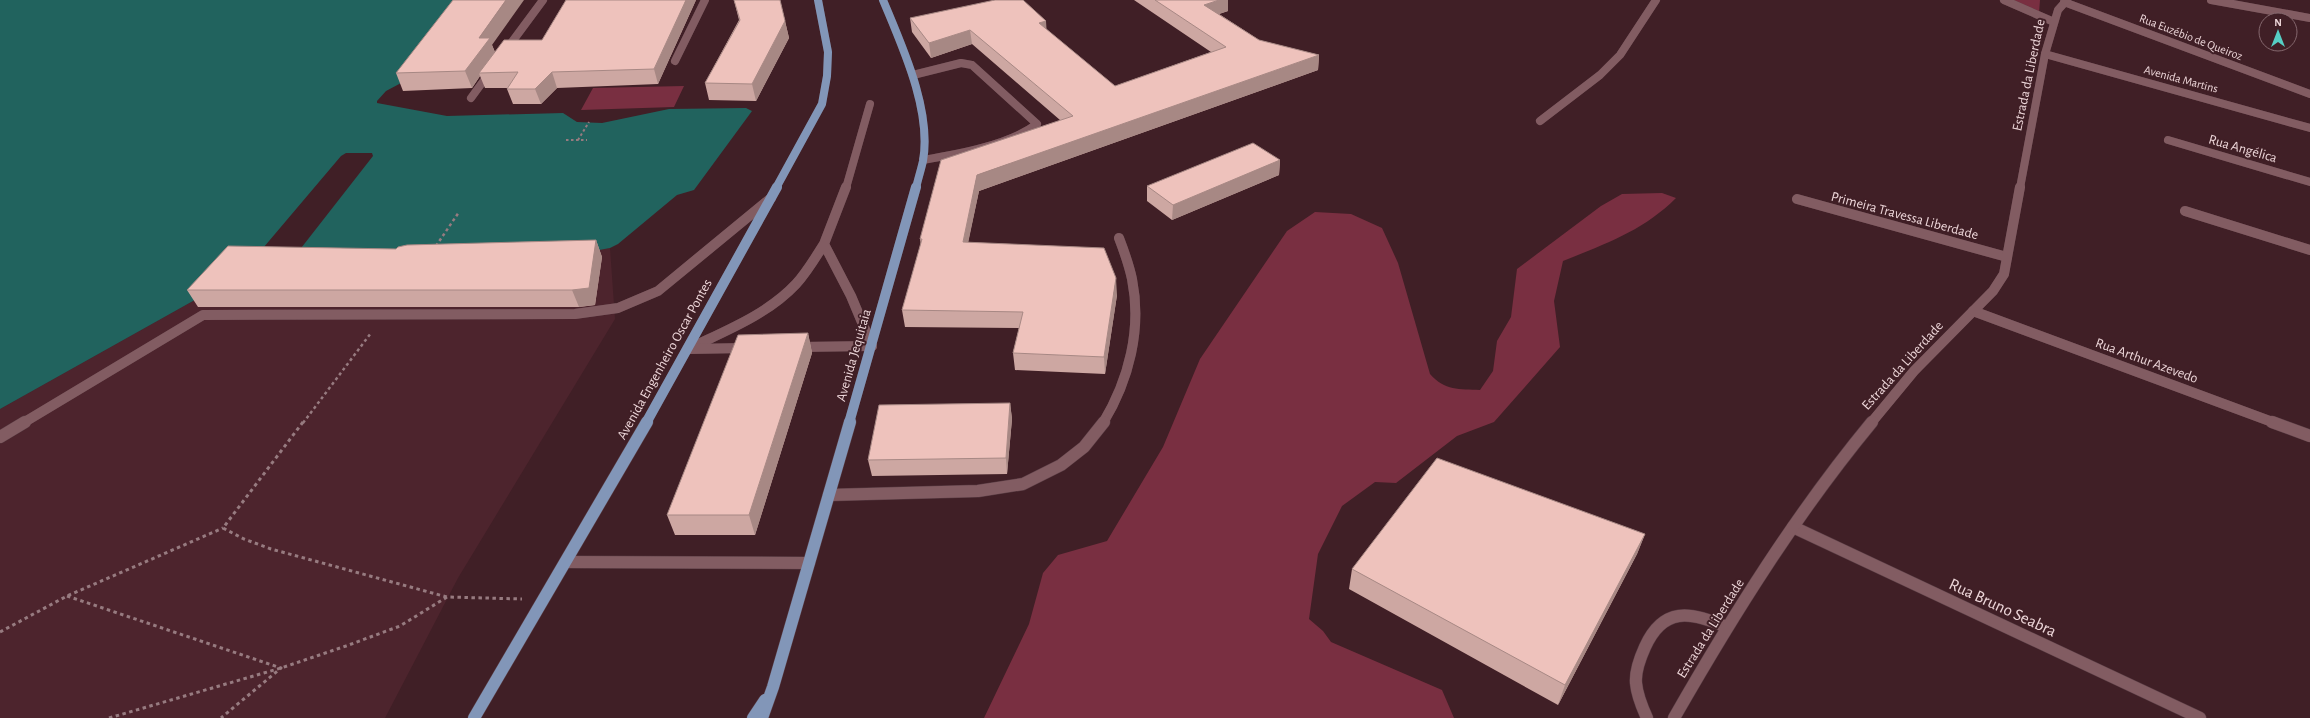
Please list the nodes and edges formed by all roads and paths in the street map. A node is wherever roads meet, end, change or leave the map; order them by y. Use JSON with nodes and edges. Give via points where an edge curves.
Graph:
{"nodes":[{"id":1,"x":543,"y":0,"type":"edge"},
{"id":2,"x":705,"y":0,"type":"edge"},
{"id":3,"x":818,"y":0,"type":"edge"},
{"id":4,"x":883,"y":0,"type":"edge"},
{"id":5,"x":1656,"y":0,"type":"edge"},
{"id":6,"x":2004,"y":0,"type":"edge"},
{"id":7,"x":2211,"y":0,"type":"edge"},
{"id":8,"x":2066,"y":1,"type":"edge"},
{"id":9,"x":2231,"y":2,"type":"edge"},
{"id":10,"x":2310,"y":18,"type":"edge"},
{"id":11,"x":2054,"y":22,"type":"junction"},
{"id":12,"x":2045,"y":54,"type":"junction"},
{"id":13,"x":502,"y":55,"type":"edge"},
{"id":14,"x":675,"y":61,"type":"dead end"},
{"id":15,"x":493,"y":67,"type":"edge"},
{"id":16,"x":913,"y":75,"type":"junction"},
{"id":17,"x":2310,"y":94,"type":"edge"},
{"id":18,"x":471,"y":98,"type":"dead end"},
{"id":19,"x":870,"y":104,"type":"dead end"},
{"id":20,"x":1540,"y":121,"type":"dead end"},
{"id":21,"x":589,"y":122,"type":"dead end"},
{"id":22,"x":2310,"y":128,"type":"edge"},
{"id":23,"x":566,"y":140,"type":"dead end"},
{"id":24,"x":578,"y":140,"type":"junction"},
{"id":25,"x":587,"y":140,"type":"dead end"},
{"id":26,"x":2168,"y":140,"type":"dead end"},
{"id":27,"x":923,"y":160,"type":"junction"},
{"id":28,"x":2310,"y":182,"type":"edge"},
{"id":29,"x":771,"y":198,"type":"junction"},
{"id":30,"x":1797,"y":199,"type":"dead end"},
{"id":31,"x":2185,"y":211,"type":"dead end"},
{"id":32,"x":459,"y":212,"type":"dead end"},
{"id":33,"x":1119,"y":238,"type":"dead end"},
{"id":34,"x":824,"y":244,"type":"junction"},
{"id":35,"x":434,"y":248,"type":"edge"},
{"id":36,"x":2310,"y":250,"type":"edge"},
{"id":37,"x":2007,"y":257,"type":"junction"},
{"id":38,"x":1973,"y":311,"type":"junction"},
{"id":39,"x":384,"y":316,"type":"junction"},
{"id":40,"x":872,"y":346,"type":"junction"},
{"id":41,"x":757,"y":348,"type":"edge"},
{"id":42,"x":787,"y":348,"type":"edge"},
{"id":43,"x":688,"y":349,"type":"junction"},
{"id":44,"x":2310,"y":436,"type":"edge"},
{"id":45,"x":0,"y":437,"type":"edge"},
{"id":46,"x":829,"y":495,"type":"junction"},
{"id":47,"x":1793,"y":527,"type":"junction"},
{"id":48,"x":223,"y":528,"type":"junction"},
{"id":49,"x":566,"y":562,"type":"junction"},
{"id":50,"x":809,"y":563,"type":"junction"},
{"id":51,"x":68,"y":596,"type":"junction"},
{"id":52,"x":446,"y":597,"type":"junction"},
{"id":53,"x":544,"y":599,"type":"junction"},
{"id":54,"x":1726,"y":627,"type":"junction"},
{"id":55,"x":0,"y":632,"type":"edge"},
{"id":56,"x":281,"y":668,"type":"junction"},
{"id":57,"x":773,"y":687,"type":"junction"},
{"id":58,"x":481,"y":712,"type":"edge"},
{"id":59,"x":109,"y":718,"type":"edge"},
{"id":60,"x":221,"y":718,"type":"edge"},
{"id":61,"x":474,"y":718,"type":"edge"},
{"id":62,"x":753,"y":718,"type":"edge"},
{"id":63,"x":762,"y":718,"type":"edge"},
{"id":64,"x":1647,"y":718,"type":"edge"},
{"id":65,"x":1674,"y":718,"type":"edge"},
{"id":66,"x":2200,"y":718,"type":"edge"}],
"edges":[{"from":1,"to":13,"type":"street"},
{"from":2,"to":14,"type":"street"},
{"from":3,"to":29,"type":"main road","name":"Avenida Engenheiro Oscar Pontes","via":[[829,55],[828,80],[822,104]]},
{"from":4,"to":16,"type":"main road","name":"Avenida Jequitaia"},
{"from":5,"to":20,"type":"street","via":[[1620,55],[1600,76]]},
{"from":6,"to":11,"type":"street"},
{"from":7,"to":9,"type":"street"},
{"from":8,"to":11,"type":"street","name":"Estrada da Liberdade"},
{"from":8,"to":17,"type":"street","name":"Rua Euzébio de Queiroz"},
{"from":9,"to":10,"type":"street"},
{"from":11,"to":12,"type":"street","name":"Estrada da Liberdade"},
{"from":12,"to":22,"type":"street","name":"Avenida Martins"},
{"from":12,"to":37,"type":"street","name":"Estrada da Liberdade"},
{"from":15,"to":18,"type":"street"},
{"from":16,"to":27,"type":"main road","name":"Avenida Jequitaia","via":[[923,122]]},
{"from":16,"to":27,"type":"street","via":[[961,63],[972,65],[1037,124],[982,147]]},
{"from":19,"to":34,"type":"street","via":[[852,171]]},
{"from":21,"to":24,"type":"path"},
{"from":23,"to":24,"type":"path"},
{"from":24,"to":25,"type":"path"},
{"from":26,"to":28,"type":"street","name":"Rua Angélica"},
{"from":27,"to":40,"type":"main road","name":"Avenida Jequitaia"},
{"from":29,"to":39,"type":"street","via":[[658,291],[622,308],[599,313],[575,314]]},
{"from":29,"to":43,"type":"main road","name":"Avenida Engenheiro Oscar Pontes"},
{"from":30,"to":37,"type":"street","name":"Primeira Travessa Liberdade"},
{"from":31,"to":36,"type":"street"},
{"from":32,"to":35,"type":"path"},
{"from":33,"to":46,"type":"street","via":[[1133,283],[1134,320],[1130,364],[1117,402],[1097,434],[1069,460],[1033,480],[988,491]]},
{"from":34,"to":40,"type":"street","via":[[851,296]]},
{"from":34,"to":43,"type":"street","via":[[803,276],[789,291],[761,313]]},
{"from":37,"to":38,"type":"street","name":"Estrada da Liberdade","via":[[2004,274],[1993,291]]},
{"from":38,"to":44,"type":"street","name":"Rua Arthur Azevedo"},
{"from":38,"to":47,"type":"street","name":"Estrada da Liberdade","via":[[1881,409],[1828,475]]},
{"from":39,"to":45,"type":"street","via":[[203,315]]},
{"from":39,"to":48,"type":"path"},
{"from":40,"to":42,"type":"street"},
{"from":40,"to":46,"type":"main road","name":"Avenida Jequitaia"},
{"from":41,"to":43,"type":"street"},
{"from":43,"to":49,"type":"main road","name":"Avenida Engenheiro Oscar Pontes"},
{"from":46,"to":50,"type":"main road","name":"Avenida Jequitaia"},
{"from":47,"to":54,"type":"street","name":"Estrada da Liberdade"},
{"from":47,"to":66,"type":"street","name":"Rua Bruno Seabra"},
{"from":48,"to":51,"type":"path"},
{"from":48,"to":52,"type":"path","via":[[271,549]]},
{"from":49,"to":50,"type":"street"},
{"from":49,"to":53,"type":"main road","name":"Avenida Engenheiro Oscar Pontes"},
{"from":50,"to":57,"type":"main road","name":"Avenida Jequitaia"},
{"from":51,"to":55,"type":"path"},
{"from":51,"to":56,"type":"path"},
{"from":52,"to":53,"type":"path"},
{"from":52,"to":56,"type":"path","via":[[400,626]]},
{"from":53,"to":58,"type":"main road","name":"Avenida Engenheiro Oscar Pontes"},
{"from":54,"to":64,"type":"street","via":[[1703,617],[1686,614],[1671,617],[1658,625],[1643,652],[1636,676],[1637,694]]},
{"from":54,"to":65,"type":"street","name":"Estrada da Liberdade"},
{"from":56,"to":59,"type":"path"},
{"from":56,"to":60,"type":"path"},
{"from":57,"to":62,"type":"main road"},
{"from":57,"to":63,"type":"main road","name":"Avenida Jequitaia"},
{"from":58,"to":61,"type":"main road","name":"Avenida Engenheiro Oscar Pontes"}]}
